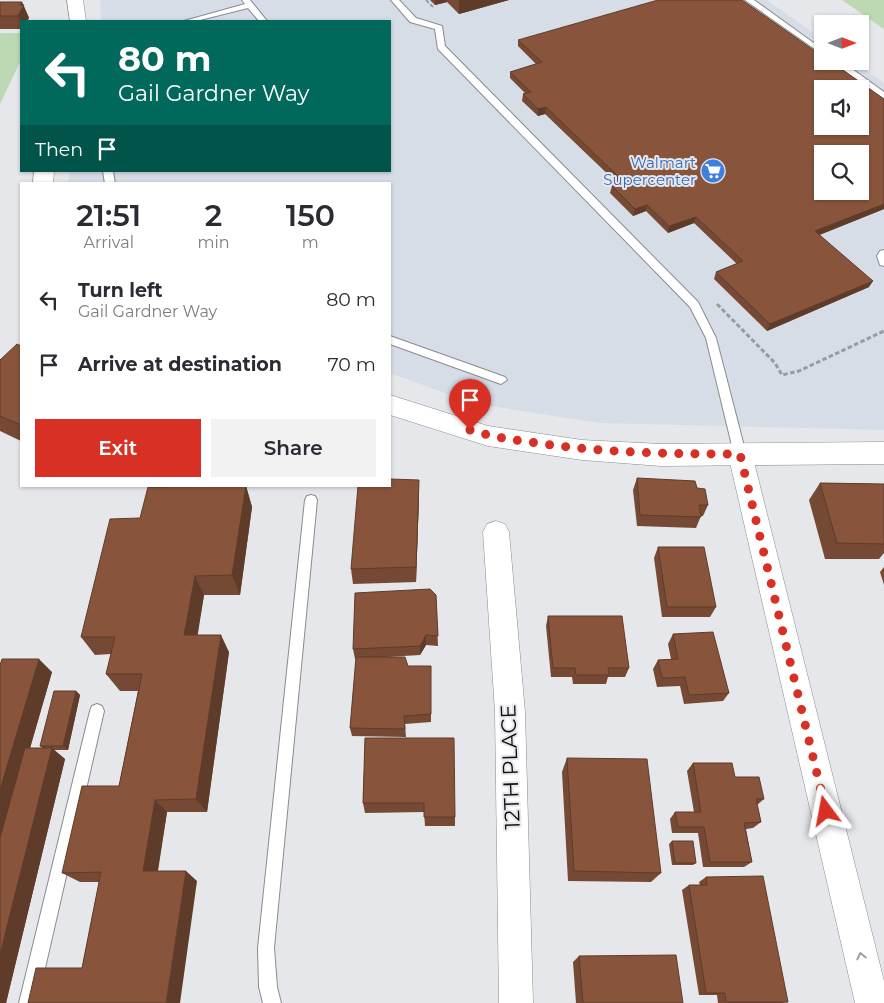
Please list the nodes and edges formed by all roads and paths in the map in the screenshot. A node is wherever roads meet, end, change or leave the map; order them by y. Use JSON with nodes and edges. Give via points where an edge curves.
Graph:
{"nodes":[{"id":1,"x":75,"y":0,"type":"edge"},
{"id":2,"x":394,"y":0,"type":"edge"},
{"id":3,"x":750,"y":0,"type":"edge"},
{"id":4,"x":248,"y":3,"type":"edge"},
{"id":5,"x":78,"y":20,"type":"edge"},
{"id":6,"x":191,"y":20,"type":"edge"},
{"id":7,"x":263,"y":20,"type":"edge"},
{"id":8,"x":814,"y":46,"type":"edge"},
{"id":9,"x":848,"y":70,"type":"edge"},
{"id":10,"x":884,"y":96,"type":"edge"},
{"id":11,"x":884,"y":253,"type":"edge"},
{"id":12,"x":884,"y":263,"type":"edge"},
{"id":13,"x":715,"y":302,"type":"dead end"},
{"id":14,"x":884,"y":331,"type":"edge"},
{"id":15,"x":391,"y":340,"type":"edge"},
{"id":16,"x":501,"y":380,"type":"dead end"},
{"id":17,"x":391,"y":405,"type":"edge"},
{"id":18,"x":884,"y":453,"type":"edge"},
{"id":19,"x":740,"y":454,"type":"junction"},
{"id":20,"x":311,"y":500,"type":"dead end"},
{"id":21,"x":496,"y":532,"type":"dead end"},
{"id":22,"x":97,"y":711,"type":"dead end"},
{"id":23,"x":28,"y":1003,"type":"edge"},
{"id":24,"x":272,"y":1003,"type":"edge"},
{"id":25,"x":516,"y":1003,"type":"edge"},
{"id":26,"x":872,"y":1003,"type":"edge"}],
"edges":[{"from":1,"to":5,"type":"street"},
{"from":2,"to":19,"type":"lane","via":[[413,20],[439,28],[441,47],[694,305],[711,338]]},
{"from":3,"to":8,"type":"lane"},
{"from":4,"to":6,"type":"lane"},
{"from":4,"to":7,"type":"lane"},
{"from":9,"to":10,"type":"lane"},
{"from":11,"to":12,"type":"lane"},
{"from":13,"to":14,"type":"path","via":[[782,375],[799,371]]},
{"from":15,"to":16,"type":"lane"},
{"from":17,"to":19,"type":"street","via":[[488,436],[582,450],[661,455]]},
{"from":18,"to":19,"type":"street"},
{"from":26,"to":19,"type":"street","one_way":true},
{"from":20,"to":24,"type":"lane","via":[[266,948]]},
{"from":21,"to":25,"type":"street","name":"12TH PLACE","via":[[510,712]]},
{"from":22,"to":23,"type":"lane"}]}
